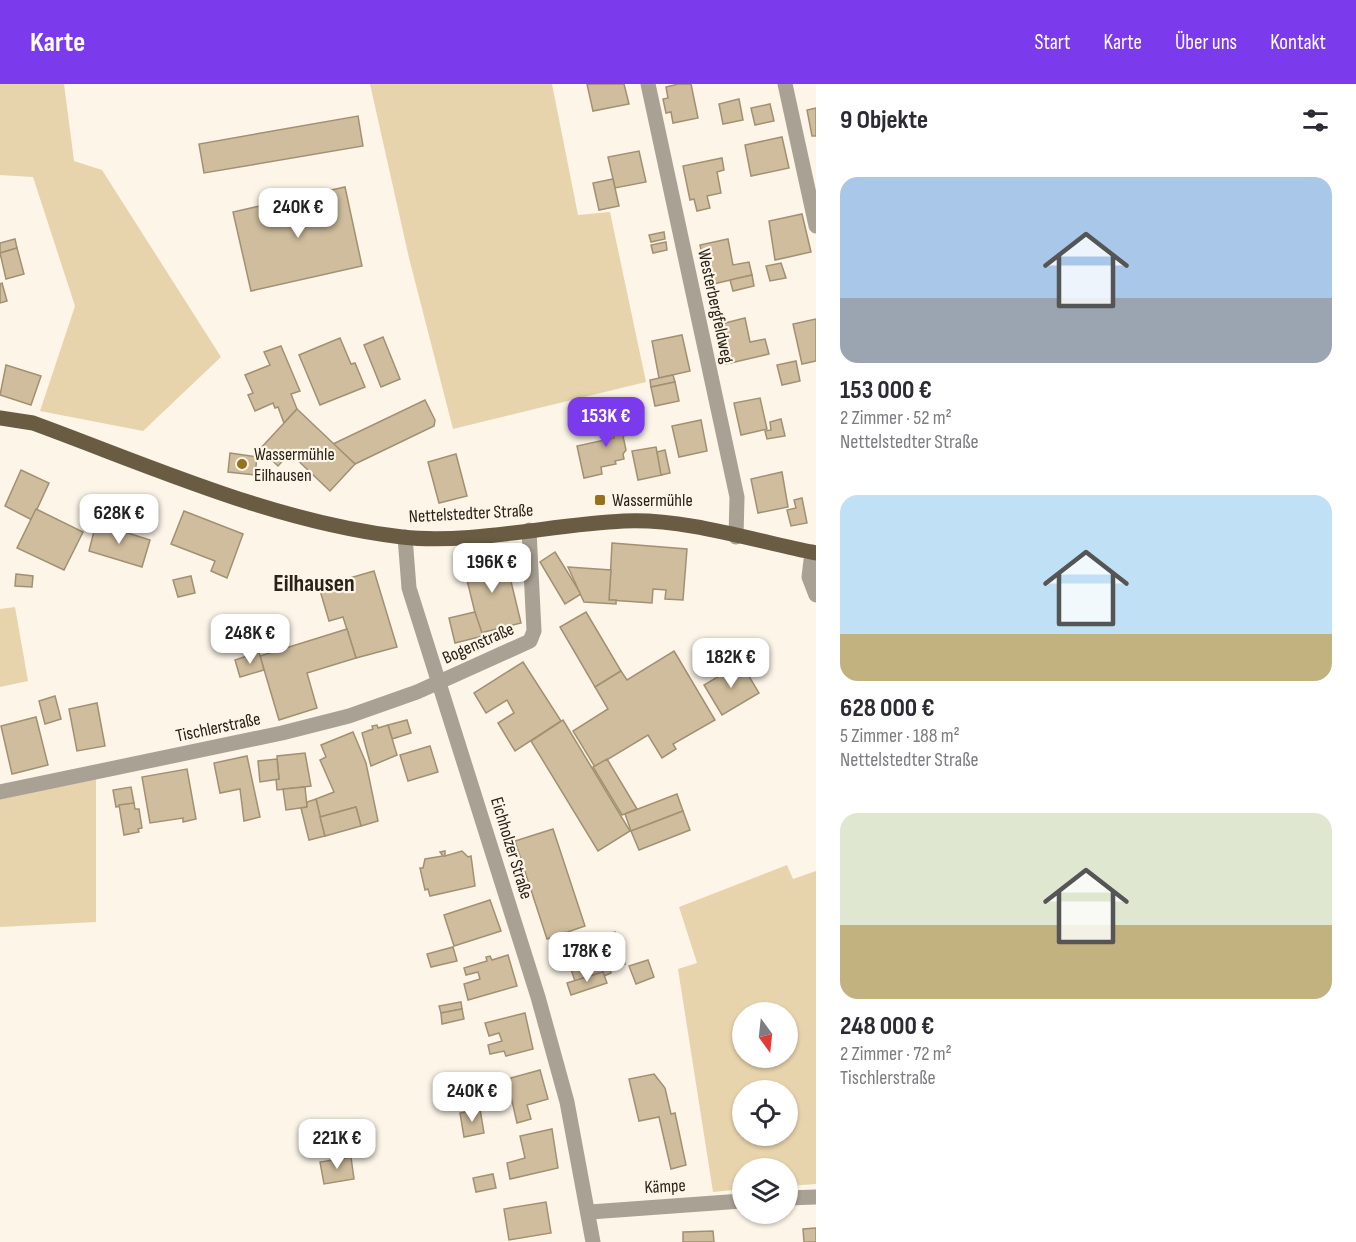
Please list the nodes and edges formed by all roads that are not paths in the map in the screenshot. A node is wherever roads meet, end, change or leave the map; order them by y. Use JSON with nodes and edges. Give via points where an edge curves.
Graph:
{"nodes":[{"id":1,"x":648,"y":84,"type":"edge"},
{"id":2,"x":785,"y":84,"type":"edge"},
{"id":3,"x":816,"y":225,"type":"edge"},
{"id":4,"x":0,"y":418,"type":"edge"},
{"id":5,"x":529,"y":530,"type":"junction"},
{"id":6,"x":405,"y":537,"type":"junction"},
{"id":7,"x":736,"y":537,"type":"junction"},
{"id":8,"x":814,"y":553,"type":"edge"},
{"id":9,"x":816,"y":595,"type":"edge"},
{"id":10,"x":438,"y":683,"type":"junction"},
{"id":11,"x":0,"y":792,"type":"edge"},
{"id":12,"x":816,"y":1197,"type":"edge"},
{"id":13,"x":798,"y":1198,"type":"edge"},
{"id":14,"x":732,"y":1202,"type":"edge"},
{"id":15,"x":590,"y":1212,"type":"junction"},
{"id":16,"x":593,"y":1242,"type":"edge"}],
"edges":[{"from":1,"to":7,"type":"street","name":"Westerbergfeldweg","via":[[737,497]]},
{"from":2,"to":3,"type":"street"},
{"from":4,"to":6,"type":"main road","name":"Nettelstedter Straße","via":[[33,423],[257,504],[340,528]]},
{"from":5,"to":6,"type":"main road","name":"Nettelstedter Straße"},
{"from":5,"to":7,"type":"main road","name":"Nettelstedter Straße","via":[[626,521],[669,523]]},
{"from":5,"to":10,"type":"street","name":"Bogenstraße","via":[[534,631],[530,641]]},
{"from":6,"to":10,"type":"street","name":"Eichholzer Straße","via":[[409,588]]},
{"from":7,"to":8,"type":"main road","name":"Nettelstedter Straße"},
{"from":8,"to":9,"type":"street","via":[[809,577]]},
{"from":10,"to":11,"type":"street","name":"Tischlerstraße","via":[[349,716],[282,733]]},
{"from":10,"to":15,"type":"street","name":"Eichholzer Straße","via":[[538,997],[567,1101]]},
{"from":12,"to":13,"type":"street"},
{"from":14,"to":15,"type":"street","name":"Kämpe"},
{"from":15,"to":16,"type":"street","name":"Eichholzer Straße"}]}
